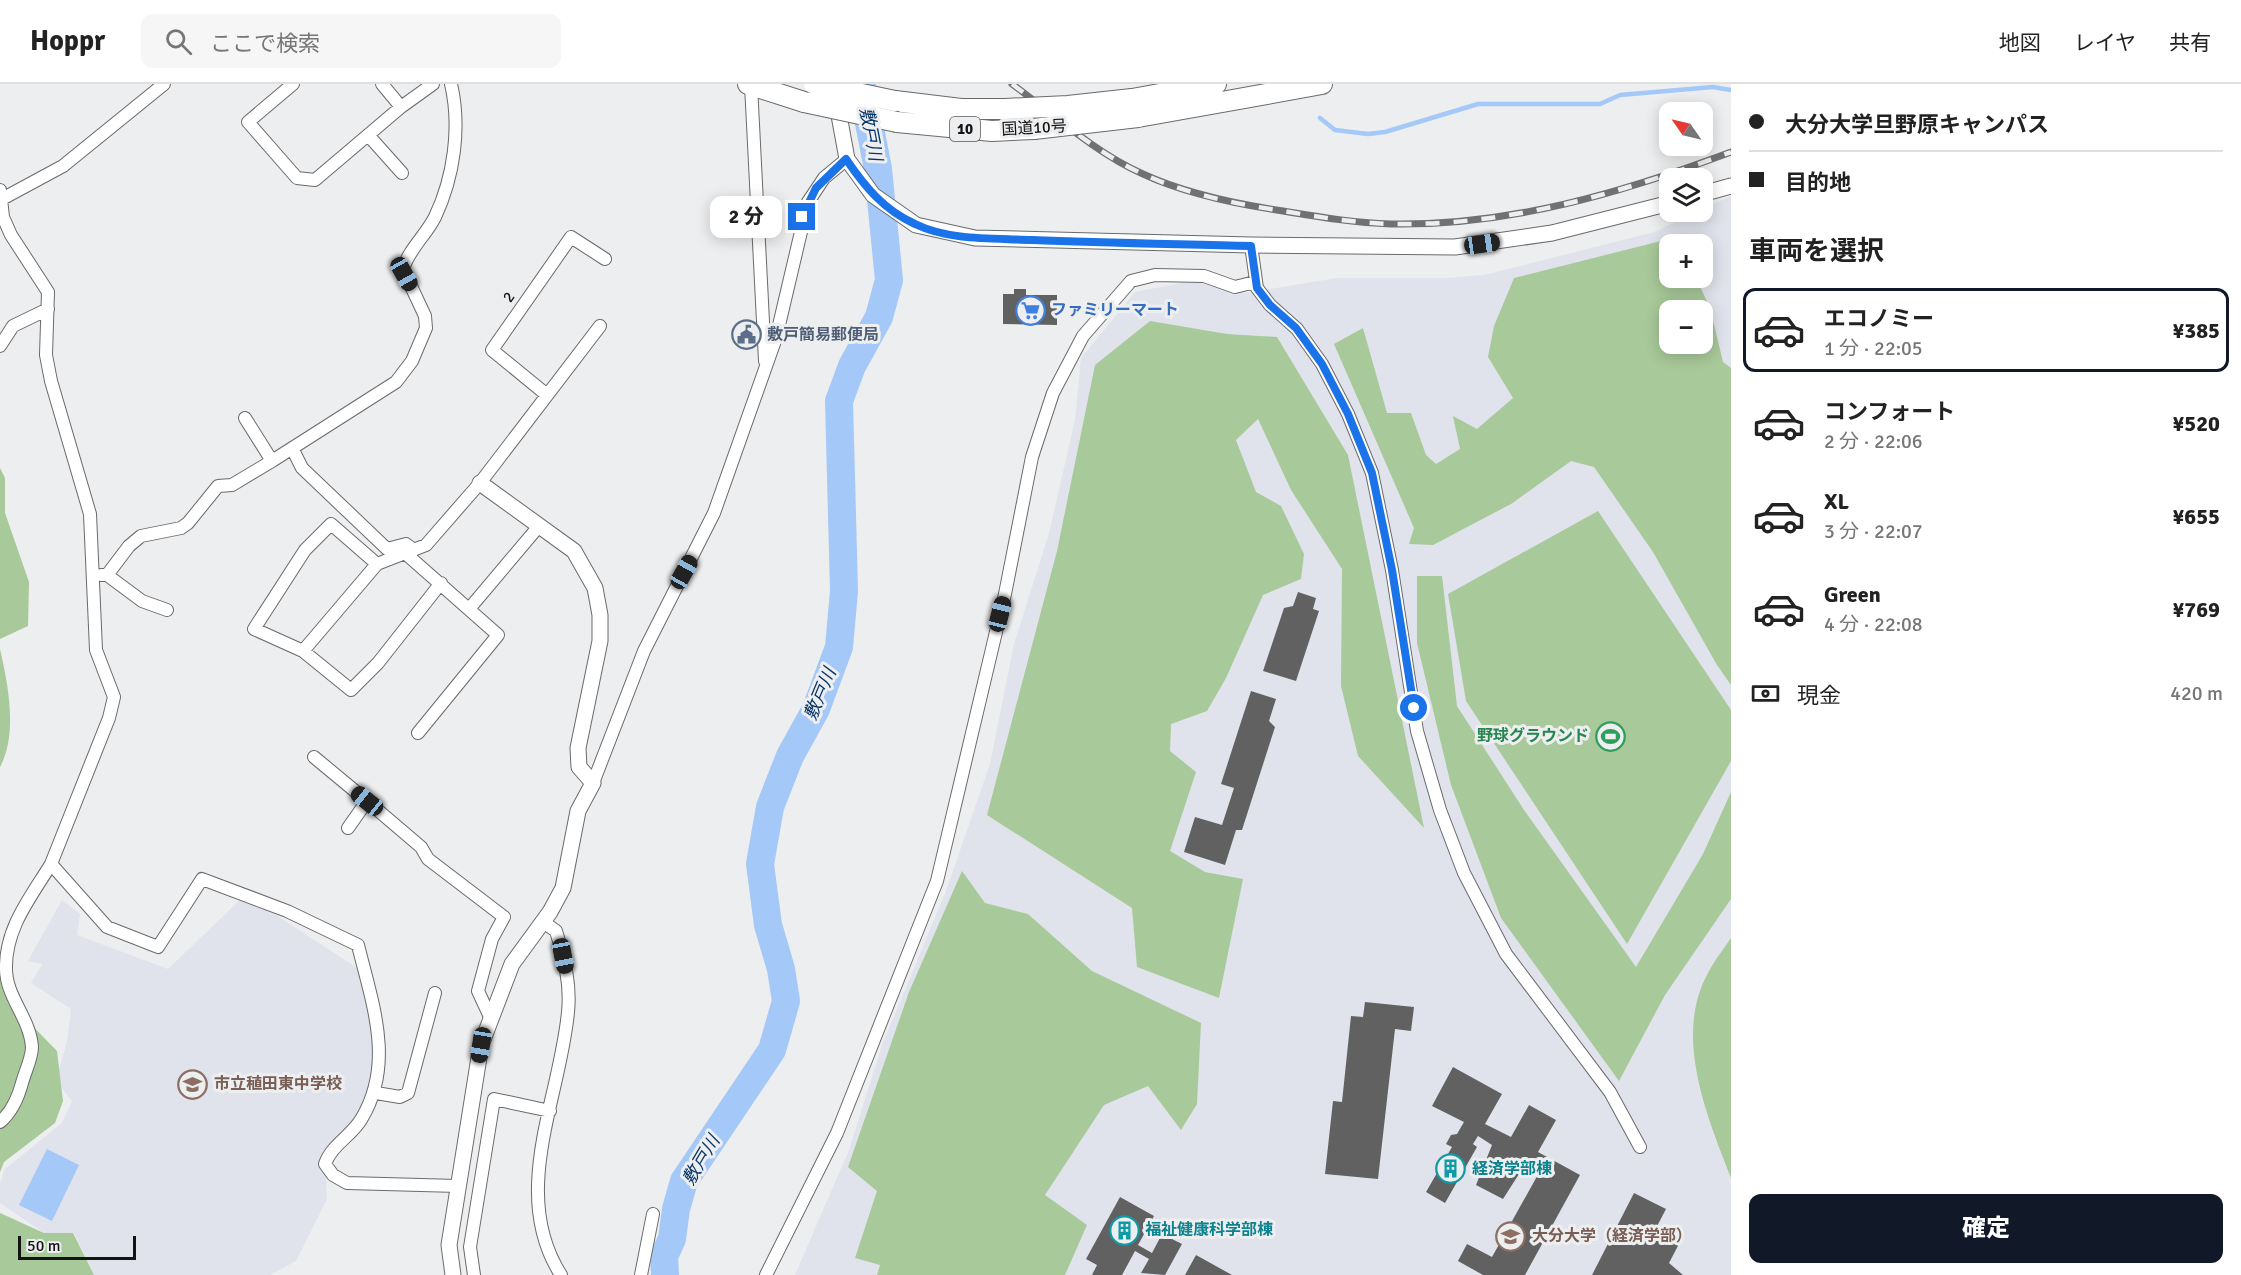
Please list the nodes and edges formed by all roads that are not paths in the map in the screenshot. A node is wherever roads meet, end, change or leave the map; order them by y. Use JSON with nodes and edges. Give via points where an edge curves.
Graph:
{"nodes":[{"id":1,"x":164,"y":84,"type":"edge"},
{"id":2,"x":293,"y":84,"type":"edge"},
{"id":3,"x":382,"y":84,"type":"edge"},
{"id":4,"x":433,"y":84,"type":"edge"},
{"id":5,"x":451,"y":84,"type":"edge"},
{"id":6,"x":750,"y":84,"type":"edge"},
{"id":7,"x":814,"y":84,"type":"edge"},
{"id":8,"x":834,"y":84,"type":"edge"},
{"id":9,"x":1216,"y":84,"type":"edge"},
{"id":10,"x":1322,"y":84,"type":"edge"},
{"id":11,"x":1271,"y":89,"type":"edge"},
{"id":12,"x":401,"y":107,"type":"junction"},
{"id":13,"x":1135,"y":108,"type":"junction"},
{"id":14,"x":368,"y":135,"type":"junction"},
{"id":15,"x":846,"y":159,"type":"junction"},
{"id":16,"x":402,"y":173,"type":"dead end"},
{"id":17,"x":1731,"y":186,"type":"edge"},
{"id":18,"x":1713,"y":191,"type":"edge"},
{"id":19,"x":1,"y":197,"type":"edge"},
{"id":20,"x":1659,"y":205,"type":"edge"},
{"id":21,"x":1251,"y":246,"type":"junction"},
{"id":22,"x":605,"y":259,"type":"dead end"},
{"id":23,"x":1255,"y":282,"type":"junction"},
{"id":24,"x":48,"y":309,"type":"junction"},
{"id":25,"x":600,"y":326,"type":"dead end"},
{"id":26,"x":0,"y":346,"type":"edge"},
{"id":27,"x":766,"y":372,"type":"junction"},
{"id":28,"x":547,"y":395,"type":"junction"},
{"id":29,"x":245,"y":418,"type":"dead end"},
{"id":30,"x":292,"y":448,"type":"junction"},
{"id":31,"x":272,"y":461,"type":"junction"},
{"id":32,"x":480,"y":483,"type":"junction"},
{"id":33,"x":539,"y":526,"type":"junction"},
{"id":34,"x":410,"y":551,"type":"junction"},
{"id":35,"x":377,"y":564,"type":"junction"},
{"id":36,"x":107,"y":575,"type":"junction"},
{"id":37,"x":94,"y":576,"type":"junction"},
{"id":38,"x":441,"y":583,"type":"junction"},
{"id":39,"x":469,"y":609,"type":"junction"},
{"id":40,"x":167,"y":610,"type":"dead end"},
{"id":41,"x":303,"y":651,"type":"junction"},
{"id":42,"x":418,"y":733,"type":"dead end"},
{"id":43,"x":314,"y":758,"type":"dead end"},
{"id":44,"x":593,"y":783,"type":"junction"},
{"id":45,"x":367,"y":801,"type":"junction"},
{"id":46,"x":348,"y":828,"type":"dead end"},
{"id":47,"x":51,"y":864,"type":"junction"},
{"id":48,"x":542,"y":921,"type":"junction"},
{"id":49,"x":435,"y":993,"type":"dead end"},
{"id":50,"x":491,"y":1019,"type":"junction"},
{"id":51,"x":376,"y":1093,"type":"junction"},
{"id":52,"x":550,"y":1111,"type":"junction"},
{"id":53,"x":0,"y":1122,"type":"edge"},
{"id":54,"x":1640,"y":1147,"type":"dead end"},
{"id":55,"x":458,"y":1186,"type":"junction"},
{"id":56,"x":653,"y":1214,"type":"dead end"},
{"id":57,"x":453,"y":1275,"type":"edge"},
{"id":58,"x":474,"y":1275,"type":"edge"},
{"id":59,"x":561,"y":1275,"type":"edge"},
{"id":60,"x":641,"y":1275,"type":"edge"},
{"id":61,"x":766,"y":1275,"type":"edge"}],
"edges":[{"from":1,"to":19,"type":"street","via":[[63,166]]},
{"from":2,"to":14,"type":"street","via":[[248,122],[297,177],[315,180]]},
{"from":3,"to":12,"type":"street"},
{"from":4,"to":12,"type":"street"},
{"from":5,"to":30,"type":"street","via":[[456,121],[452,160],[435,217],[407,257],[404,268],[425,316],[426,328],[412,361],[396,382]]},
{"from":6,"to":13,"type":"highway","name":"国道10号","number":"10","bridge":true,"via":[[804,102],[897,122],[964,129],[1034,129]]},
{"from":6,"to":27,"type":"street"},
{"from":7,"to":13,"type":"highway","name":"国道10号","number":"10","bridge":true,"via":[[895,102],[961,109]]},
{"from":8,"to":15,"type":"street"},
{"from":9,"to":13,"type":"highway","name":"国道10号","number":"10"},
{"from":10,"to":11,"type":"highway","name":"国道10号","number":"10"},
{"from":11,"to":13,"type":"highway","name":"国道10号","number":"10"},
{"from":12,"to":14,"type":"street"},
{"from":14,"to":16,"type":"street"},
{"from":15,"to":21,"type":"street","via":[[869,191],[890,209],[929,230],[975,238]]},
{"from":15,"to":27,"type":"street","via":[[824,178],[808,202]]},
{"from":17,"to":18,"type":"street"},
{"from":19,"to":24,"type":"street","via":[[3,217],[11,235],[46,286]]},
{"from":20,"to":21,"type":"street","via":[[1552,233],[1464,246]]},
{"from":21,"to":23,"type":"street"},
{"from":22,"to":28,"type":"street","name":"2","via":[[571,237],[492,350]]},
{"from":23,"to":54,"type":"street","via":[[1264,298],[1296,328],[1322,364],[1372,473],[1392,570],[1417,731],[1437,802],[1464,873],[1506,954],[1610,1092]]},
{"from":23,"to":61,"type":"street","via":[[1235,287],[1204,276],[1155,275],[1131,281],[1083,336],[1053,393],[1032,457],[1005,594],[937,882],[837,1133]]},
{"from":24,"to":26,"type":"street","via":[[14,326]]},
{"from":24,"to":37,"type":"street","via":[[48,368],[90,514]]},
{"from":25,"to":28,"type":"street"},
{"from":27,"to":44,"type":"street","via":[[708,528],[644,651]]},
{"from":28,"to":32,"type":"street"},
{"from":29,"to":31,"type":"street"},
{"from":30,"to":31,"type":"street"},
{"from":30,"to":34,"type":"street","via":[[302,468],[387,549],[406,544]]},
{"from":31,"to":36,"type":"street","via":[[232,485],[218,486],[181,528],[141,536]]},
{"from":32,"to":33,"type":"street"},
{"from":32,"to":34,"type":"street","via":[[426,545]]},
{"from":33,"to":39,"type":"street"},
{"from":33,"to":44,"type":"street","via":[[574,552],[595,588],[600,641],[578,748],[579,767]]},
{"from":34,"to":35,"type":"street"},
{"from":34,"to":38,"type":"street"},
{"from":35,"to":41,"type":"street"},
{"from":35,"to":41,"type":"street","via":[[332,524],[305,550],[254,629]]},
{"from":36,"to":37,"type":"street"},
{"from":36,"to":40,"type":"street","via":[[142,601]]},
{"from":37,"to":47,"type":"street","via":[[96,650],[114,697]]},
{"from":38,"to":39,"type":"street"},
{"from":38,"to":41,"type":"street","via":[[378,663],[351,690]]},
{"from":39,"to":42,"type":"street","via":[[498,635]]},
{"from":43,"to":45,"type":"street"},
{"from":44,"to":48,"type":"street","via":[[578,811],[563,888]]},
{"from":45,"to":46,"type":"street"},
{"from":45,"to":50,"type":"street","via":[[422,848],[429,859],[504,917],[492,939],[478,991]]},
{"from":47,"to":51,"type":"street","via":[[107,927],[158,947],[202,879],[287,911],[358,945],[378,1022]]},
{"from":47,"to":53,"type":"street","via":[[18,916],[8,941],[6,970],[11,993],[30,1032],[32,1050],[20,1090],[9,1114]]},
{"from":48,"to":50,"type":"street","via":[[512,964]]},
{"from":48,"to":52,"type":"street","via":[[556,931],[568,980],[568,1011]]},
{"from":49,"to":51,"type":"street","via":[[408,1094]]},
{"from":50,"to":55,"type":"street","via":[[481,1045]]},
{"from":51,"to":55,"type":"street","via":[[361,1121],[330,1152],[325,1164],[333,1175],[347,1183]]},
{"from":52,"to":58,"type":"street","via":[[494,1100],[470,1246]]},
{"from":52,"to":59,"type":"street","via":[[540,1152],[537,1192],[550,1258]]},
{"from":55,"to":57,"type":"street","via":[[449,1245]]},
{"from":56,"to":60,"type":"street"}]}
